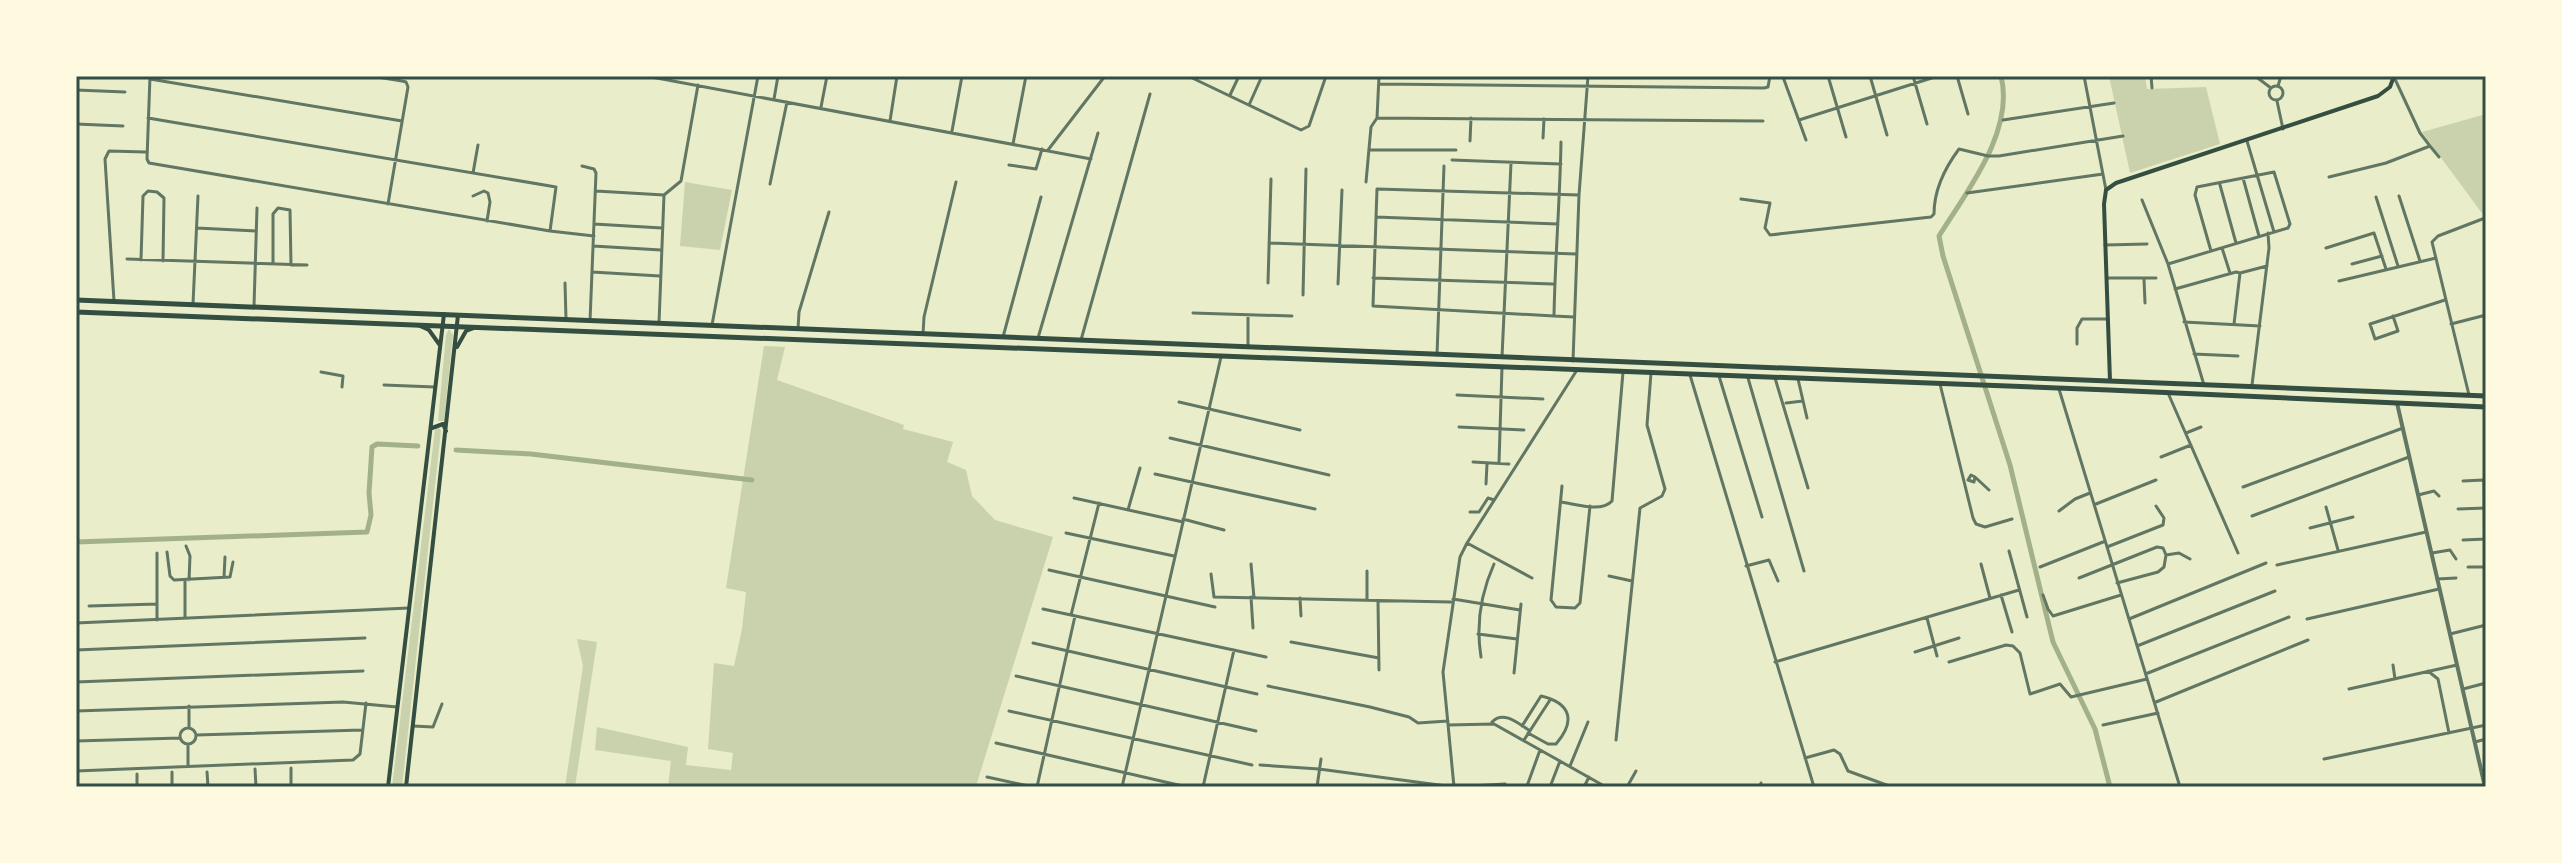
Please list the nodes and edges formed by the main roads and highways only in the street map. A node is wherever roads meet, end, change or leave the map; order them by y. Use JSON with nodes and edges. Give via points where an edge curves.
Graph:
{"nodes":[{"id":1,"x":2394,"y":76,"type":"edge"},
{"id":2,"x":76,"y":300,"type":"edge"},
{"id":3,"x":76,"y":312,"type":"edge"},
{"id":4,"x":444,"y":314,"type":"junction"},
{"id":5,"x":458,"y":315,"type":"junction"},
{"id":6,"x":419,"y":325,"type":"junction"},
{"id":7,"x":443,"y":326,"type":"junction"},
{"id":8,"x":457,"y":327,"type":"junction"},
{"id":9,"x":476,"y":327,"type":"junction"},
{"id":10,"x":769,"y":328,"type":"junction"},
{"id":11,"x":1038,"y":338,"type":"junction"},
{"id":12,"x":768,"y":339,"type":"junction"},
{"id":13,"x":440,"y":346,"type":"junction"},
{"id":14,"x":1036,"y":349,"type":"junction"},
{"id":15,"x":456,"y":351,"type":"junction"},
{"id":16,"x":1774,"y":368,"type":"junction"},
{"id":17,"x":1775,"y":378,"type":"junction"},
{"id":18,"x":2110,"y":381,"type":"junction"},
{"id":19,"x":2109,"y":390,"type":"junction"},
{"id":20,"x":2486,"y":396,"type":"edge"},
{"id":21,"x":2486,"y":407,"type":"edge"},
{"id":22,"x":430,"y":430,"type":"junction"},
{"id":23,"x":446,"y":431,"type":"junction"},
{"id":24,"x":388,"y":787,"type":"edge"},
{"id":25,"x":406,"y":787,"type":"edge"}],
"edges":[{"from":1,"to":18,"type":"main road","via":[[2378,96],[2106,190]]},
{"from":2,"to":4,"type":"main road"},
{"from":3,"to":6,"type":"main road"},
{"from":4,"to":5,"type":"main road"},
{"from":4,"to":7,"type":"main road"},
{"from":5,"to":8,"type":"main road"},
{"from":5,"to":10,"type":"main road"},
{"from":6,"to":7,"type":"main road"},
{"from":6,"to":13,"type":"main road"},
{"from":7,"to":8,"type":"main road"},
{"from":7,"to":13,"type":"main road"},
{"from":8,"to":9,"type":"main road"},
{"from":8,"to":15,"type":"main road"},
{"from":9,"to":12,"type":"main road"},
{"from":9,"to":15,"type":"main road","via":[[466,331]]},
{"from":10,"to":11,"type":"main road"},
{"from":10,"to":12,"type":"main road"},
{"from":11,"to":14,"type":"main road"},
{"from":11,"to":16,"type":"main road"},
{"from":12,"to":14,"type":"main road"},
{"from":13,"to":22,"type":"main road"},
{"from":14,"to":17,"type":"main road"},
{"from":15,"to":23,"type":"main road"},
{"from":16,"to":17,"type":"main road"},
{"from":16,"to":18,"type":"main road"},
{"from":17,"to":19,"type":"main road"},
{"from":18,"to":19,"type":"main road"},
{"from":18,"to":20,"type":"main road"},
{"from":19,"to":21,"type":"main road"},
{"from":22,"to":23,"type":"main road","via":[[443,424]]},
{"from":22,"to":24,"type":"main road"},
{"from":23,"to":25,"type":"main road"}]}
